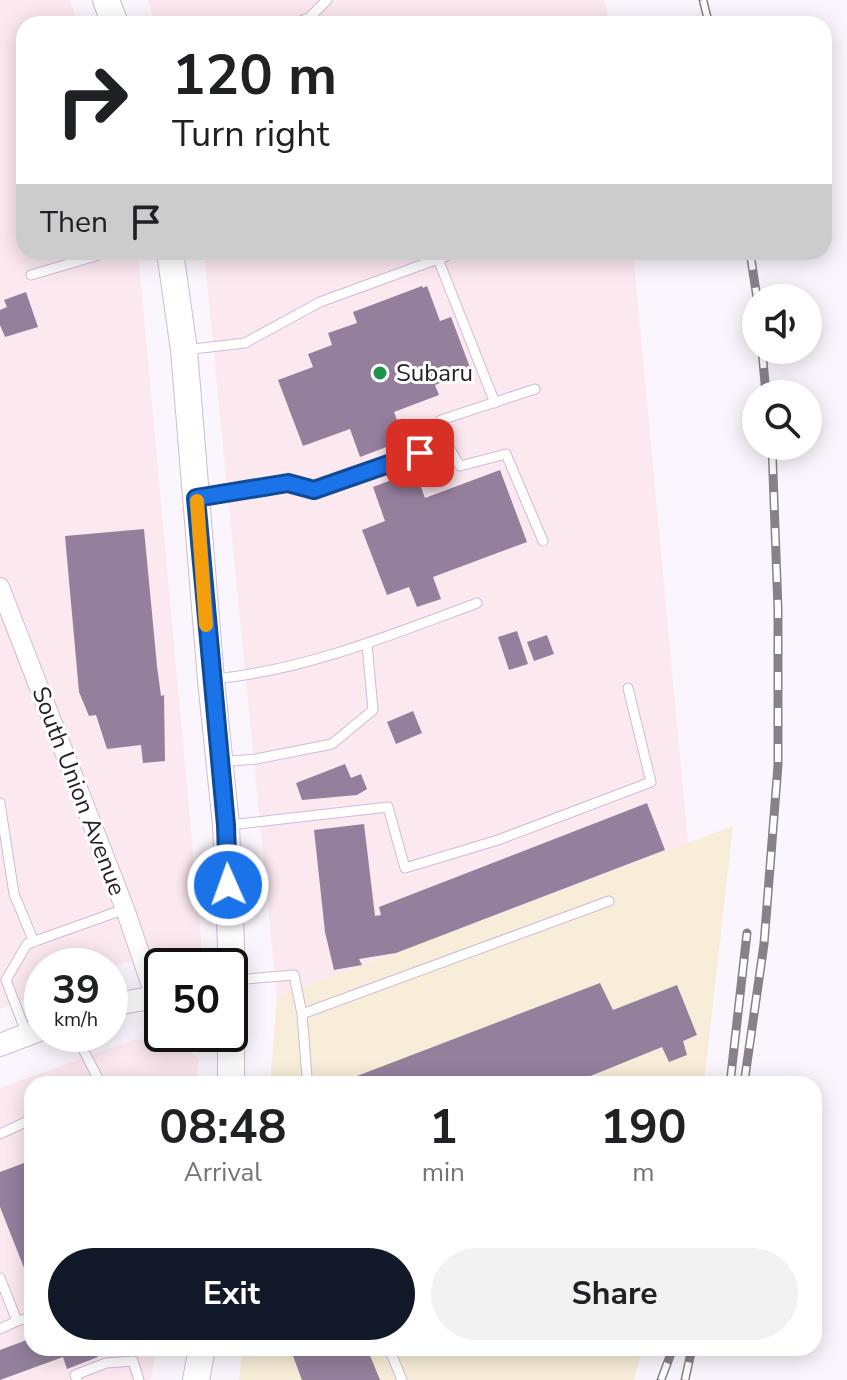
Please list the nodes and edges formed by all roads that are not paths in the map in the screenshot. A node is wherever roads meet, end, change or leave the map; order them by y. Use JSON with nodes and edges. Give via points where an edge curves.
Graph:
{"nodes":[{"id":1,"x":327,"y":0,"type":"edge"},
{"id":2,"x":311,"y":16,"type":"edge"},
{"id":3,"x":82,"y":260,"type":"edge"},
{"id":4,"x":171,"y":260,"type":"edge"},
{"id":5,"x":435,"y":260,"type":"edge"},
{"id":6,"x":438,"y":260,"type":"edge"},
{"id":7,"x":31,"y":275,"type":"dead end"},
{"id":8,"x":184,"y":350,"type":"junction"},
{"id":9,"x":535,"y":389,"type":"dead end"},
{"id":10,"x":495,"y":403,"type":"junction"},
{"id":11,"x":447,"y":444,"type":"junction"},
{"id":12,"x":196,"y":498,"type":"junction"},
{"id":13,"x":543,"y":541,"type":"dead end"},
{"id":14,"x":0,"y":587,"type":"edge"},
{"id":15,"x":477,"y":603,"type":"dead end"},
{"id":16,"x":367,"y":644,"type":"junction"},
{"id":17,"x":211,"y":680,"type":"junction"},
{"id":18,"x":628,"y":688,"type":"dead end"},
{"id":19,"x":219,"y":762,"type":"junction"},
{"id":20,"x":0,"y":803,"type":"edge"},
{"id":21,"x":226,"y":825,"type":"junction"},
{"id":22,"x":609,"y":901,"type":"dead end"},
{"id":23,"x":125,"y":909,"type":"junction"},
{"id":24,"x":34,"y":942,"type":"junction"},
{"id":25,"x":25,"y":948,"type":"edge"},
{"id":26,"x":229,"y":948,"type":"edge"},
{"id":27,"x":24,"y":949,"type":"edge"},
{"id":28,"x":144,"y":958,"type":"edge"},
{"id":29,"x":248,"y":979,"type":"edge"},
{"id":30,"x":24,"y":1013,"type":"edge"},
{"id":31,"x":302,"y":1014,"type":"junction"},
{"id":32,"x":24,"y":1036,"type":"edge"},
{"id":33,"x":0,"y":1045,"type":"edge"},
{"id":34,"x":84,"y":1052,"type":"edge"},
{"id":35,"x":231,"y":1052,"type":"edge"},
{"id":36,"x":97,"y":1076,"type":"edge"},
{"id":37,"x":231,"y":1076,"type":"edge"},
{"id":38,"x":307,"y":1076,"type":"edge"},
{"id":39,"x":24,"y":1123,"type":"edge"},
{"id":40,"x":0,"y":1134,"type":"edge"},
{"id":41,"x":0,"y":1278,"type":"edge"},
{"id":42,"x":24,"y":1319,"type":"edge"},
{"id":43,"x":17,"y":1321,"type":"junction"},
{"id":44,"x":0,"y":1329,"type":"edge"},
{"id":45,"x":200,"y":1356,"type":"edge"},
{"id":46,"x":392,"y":1356,"type":"edge"},
{"id":47,"x":77,"y":1380,"type":"edge"},
{"id":48,"x":139,"y":1380,"type":"edge"},
{"id":49,"x":196,"y":1380,"type":"edge"},
{"id":50,"x":402,"y":1380,"type":"edge"}],
"edges":[{"from":1,"to":2,"type":"lane"},
{"from":3,"to":7,"type":"lane"},
{"from":4,"to":8,"type":"main road"},
{"from":5,"to":8,"type":"lane","via":[[320,302],[245,343]]},
{"from":6,"to":10,"type":"lane"},
{"from":8,"to":12,"type":"main road"},
{"from":9,"to":10,"type":"lane"},
{"from":10,"to":11,"type":"lane","via":[[441,420]]},
{"from":11,"to":12,"type":"lane","via":[[314,490],[288,483]]},
{"from":11,"to":13,"type":"lane","via":[[460,466],[506,454]]},
{"from":12,"to":17,"type":"main road"},
{"from":14,"to":23,"type":"street","name":"South Union Avenue"},
{"from":15,"to":16,"type":"lane"},
{"from":16,"to":17,"type":"lane","via":[[259,675]]},
{"from":16,"to":19,"type":"lane","via":[[373,710],[332,744]]},
{"from":17,"to":19,"type":"main road"},
{"from":18,"to":21,"type":"lane","via":[[651,782],[498,840],[405,868],[388,807]]},
{"from":19,"to":21,"type":"main road"},
{"from":20,"to":24,"type":"lane","via":[[14,894]]},
{"from":21,"to":26,"type":"main road"},
{"from":22,"to":31,"type":"lane"},
{"from":23,"to":24,"type":"lane"},
{"from":23,"to":28,"type":"street","name":"South Union Avenue"},
{"from":24,"to":25,"type":"lane"},
{"from":27,"to":30,"type":"lane","via":[[6,980]]},
{"from":29,"to":31,"type":"lane","via":[[294,975]]},
{"from":31,"to":38,"type":"lane"},
{"from":32,"to":33,"type":"street"},
{"from":34,"to":36,"type":"lane"},
{"from":35,"to":37,"type":"main road"},
{"from":39,"to":40,"type":"lane"},
{"from":41,"to":43,"type":"lane"},
{"from":42,"to":43,"type":"lane"},
{"from":43,"to":44,"type":"lane"},
{"from":45,"to":49,"type":"main road"},
{"from":46,"to":50,"type":"lane"},
{"from":47,"to":48,"type":"lane","via":[[75,1375],[106,1363],[133,1361]]}]}
